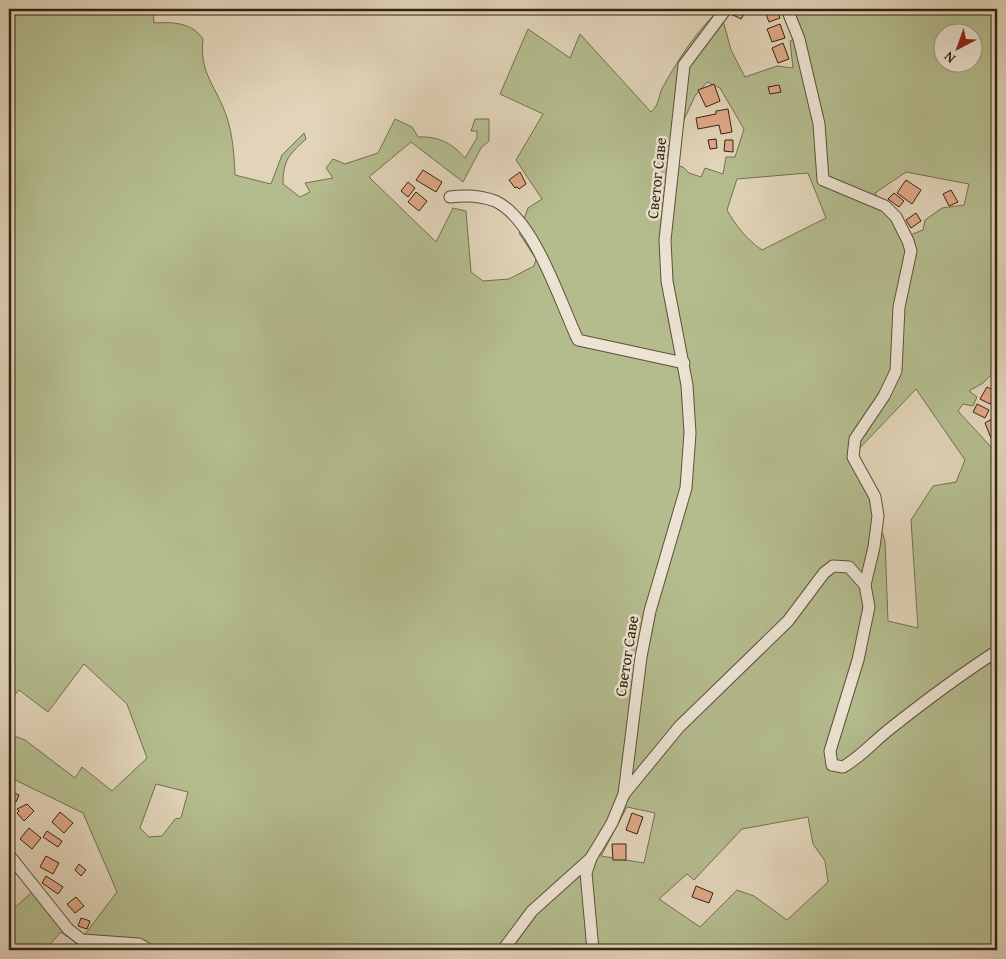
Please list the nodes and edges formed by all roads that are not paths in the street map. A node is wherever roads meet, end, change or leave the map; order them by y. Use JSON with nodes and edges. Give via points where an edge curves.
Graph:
{"nodes":[{"id":1,"x":726,"y":9,"type":"edge"},
{"id":2,"x":787,"y":9,"type":"edge"},
{"id":3,"x":450,"y":197,"type":"dead end"},
{"id":4,"x":684,"y":363,"type":"junction"},
{"id":5,"x":865,"y":585,"type":"junction"},
{"id":6,"x":997,"y":651,"type":"edge"},
{"id":7,"x":624,"y":794,"type":"junction"},
{"id":8,"x":9,"y":855,"type":"edge"},
{"id":9,"x":591,"y":858,"type":"junction"},
{"id":10,"x":149,"y":950,"type":"edge"},
{"id":11,"x":503,"y":950,"type":"edge"},
{"id":12,"x":593,"y":950,"type":"edge"}],
"edges":[{"from":1,"to":4,"type":"street","name":"Светог Саве","via":[[684,65],[665,240],[667,282]]},
{"from":2,"to":5,"type":"street","via":[[803,54],[819,124],[823,180],[885,206],[896,217],[910,251],[899,307],[896,371],[892,383],[858,433],[853,447],[853,457],[875,496],[878,516]]},
{"from":3,"to":4,"type":"street","via":[[470,195],[496,202],[517,217],[531,238],[578,340]]},
{"from":4,"to":7,"type":"street","name":"Светог Саве","via":[[690,433],[686,488],[650,611],[641,656]]},
{"from":5,"to":6,"type":"street","via":[[869,607],[858,660],[830,751],[832,765],[843,767],[856,760],[949,682]]},
{"from":5,"to":7,"type":"street","via":[[849,567],[833,566],[824,573],[788,621],[680,727]]},
{"from":7,"to":9,"type":"street","name":"Светог Саве","via":[[612,823]]},
{"from":8,"to":10,"type":"street","via":[[68,929],[82,940],[139,944]]},
{"from":9,"to":11,"type":"street","via":[[532,911]]},
{"from":9,"to":12,"type":"street","name":"Светог Саве","via":[[586,873]]}]}
